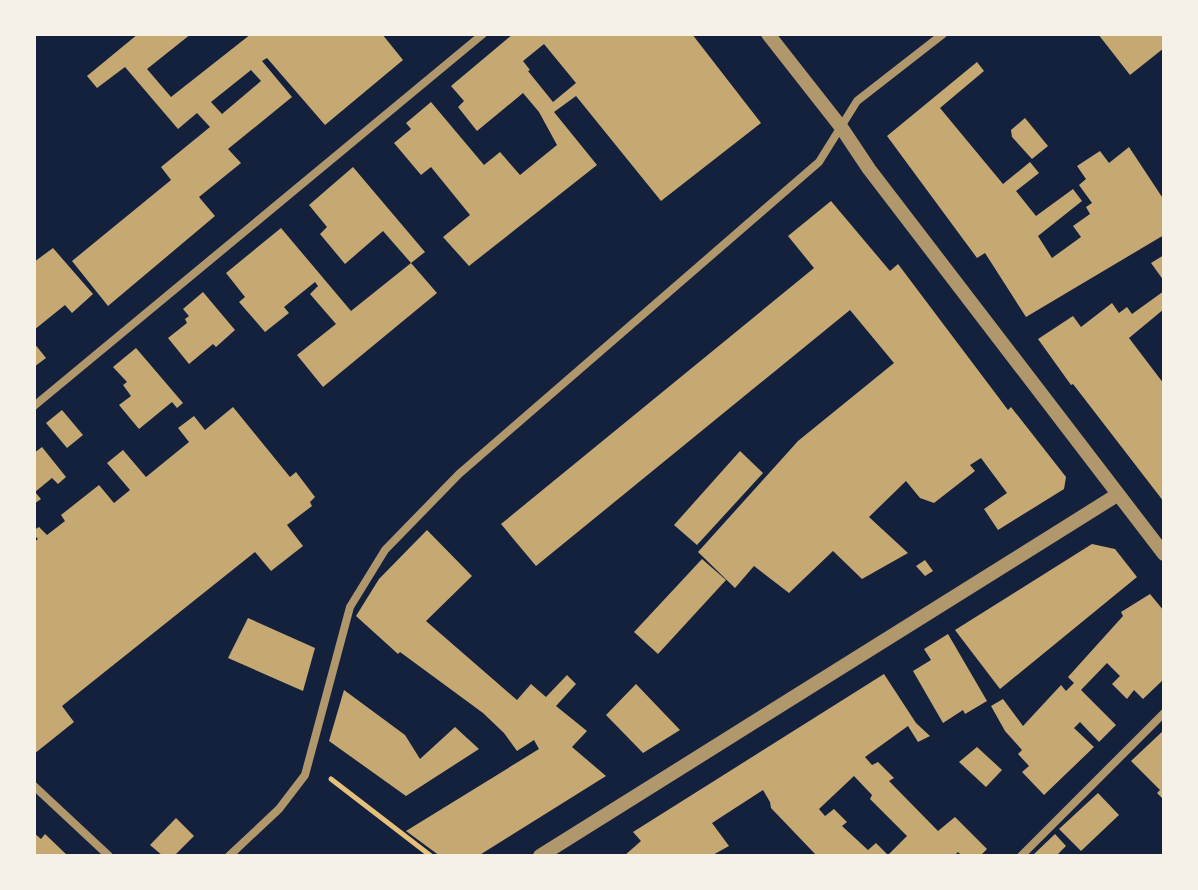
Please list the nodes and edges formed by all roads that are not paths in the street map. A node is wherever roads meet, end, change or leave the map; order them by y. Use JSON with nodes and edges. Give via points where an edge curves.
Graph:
{"nodes":[{"id":1,"x":483,"y":34,"type":"edge"},
{"id":2,"x":768,"y":34,"type":"edge"},
{"id":3,"x":943,"y":34,"type":"edge"},
{"id":4,"x":841,"y":127,"type":"junction"},
{"id":5,"x":34,"y":406,"type":"edge"},
{"id":6,"x":1117,"y":495,"type":"junction"},
{"id":7,"x":1164,"y":554,"type":"edge"},
{"id":8,"x":1164,"y":713,"type":"edge"},
{"id":9,"x":34,"y":786,"type":"edge"},
{"id":10,"x":109,"y":856,"type":"edge"},
{"id":11,"x":229,"y":856,"type":"edge"},
{"id":12,"x":540,"y":856,"type":"edge"},
{"id":13,"x":1021,"y":856,"type":"edge"}],
"edges":[{"from":1,"to":5,"type":"street"},
{"from":2,"to":4,"type":"street"},
{"from":3,"to":4,"type":"street","via":[[857,101]]},
{"from":4,"to":6,"type":"street"},
{"from":4,"to":11,"type":"street","via":[[819,162],[459,474],[385,550],[350,607],[305,775],[279,809]]},
{"from":6,"to":7,"type":"street"},
{"from":6,"to":12,"type":"street"},
{"from":8,"to":13,"type":"street"},
{"from":9,"to":10,"type":"street"}]}
